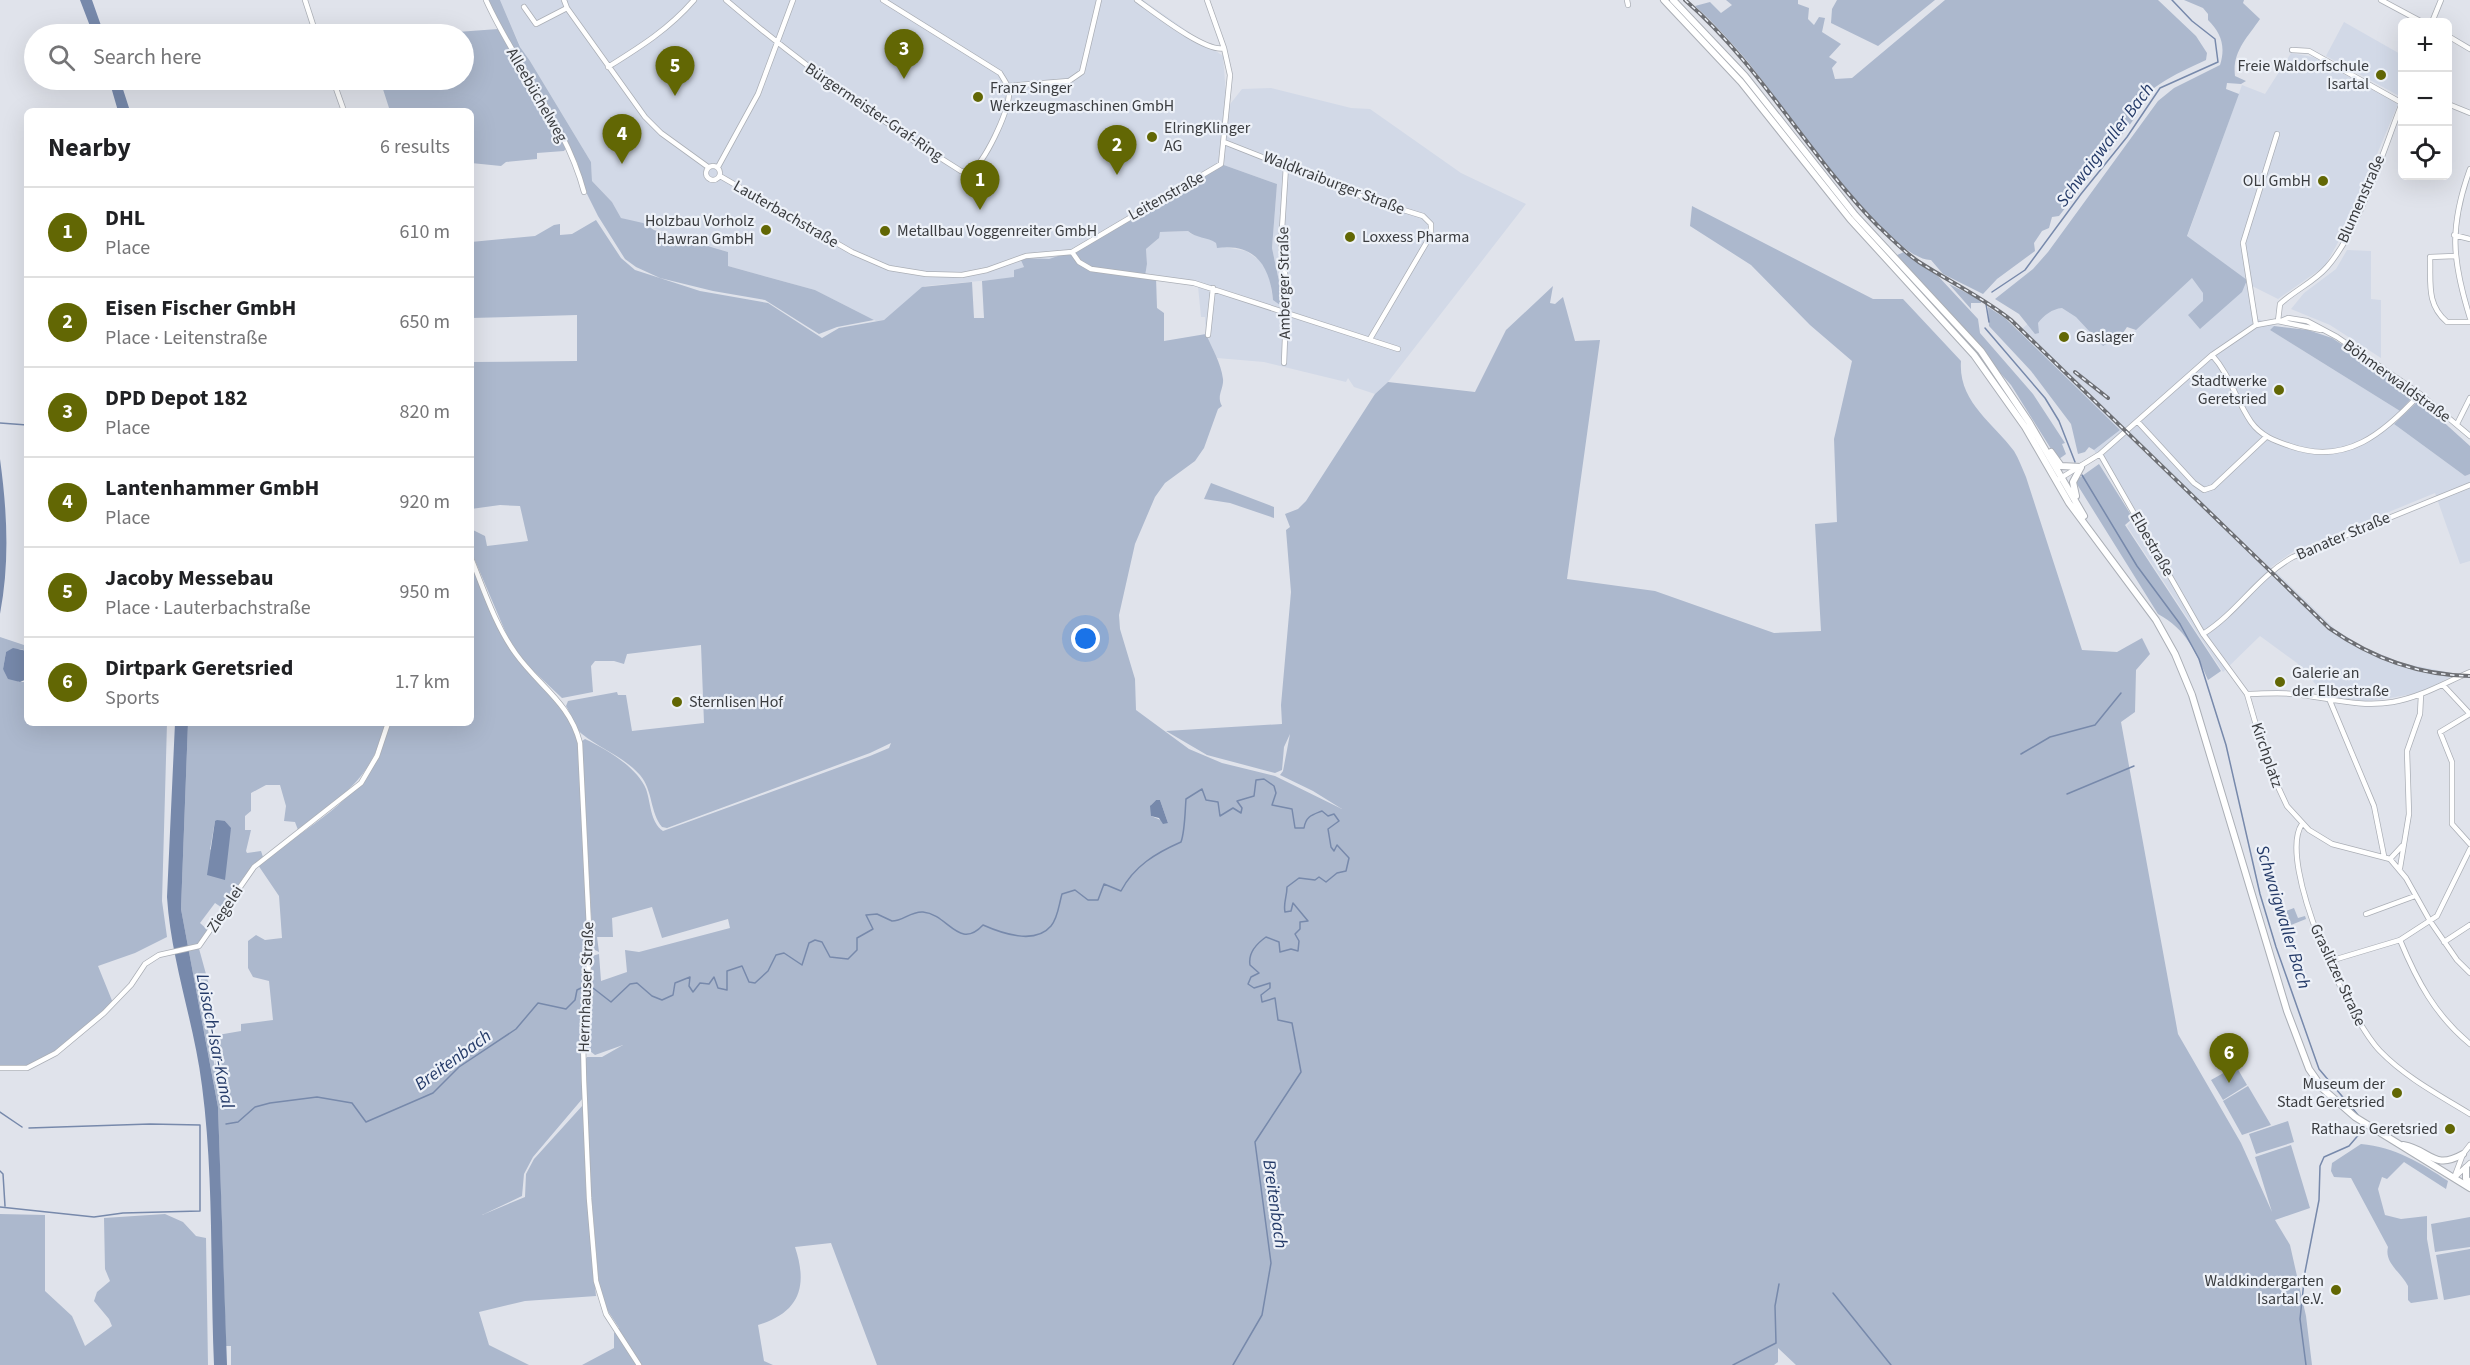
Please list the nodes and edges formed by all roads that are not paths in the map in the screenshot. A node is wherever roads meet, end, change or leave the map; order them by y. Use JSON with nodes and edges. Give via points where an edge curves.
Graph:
{"nodes":[{"id":1,"x":305,"y":0,"type":"edge"},
{"id":2,"x":486,"y":0,"type":"edge"},
{"id":3,"x":564,"y":0,"type":"edge"},
{"id":4,"x":694,"y":0,"type":"edge"},
{"id":5,"x":726,"y":0,"type":"edge"},
{"id":6,"x":793,"y":0,"type":"edge"},
{"id":7,"x":883,"y":0,"type":"edge"},
{"id":8,"x":1099,"y":0,"type":"edge"},
{"id":9,"x":1137,"y":0,"type":"edge"},
{"id":10,"x":1206,"y":0,"type":"edge"},
{"id":11,"x":1664,"y":0,"type":"edge"},
{"id":12,"x":1673,"y":0,"type":"edge"},
{"id":13,"x":2381,"y":0,"type":"edge"},
{"id":14,"x":2441,"y":0,"type":"edge"},
{"id":15,"x":524,"y":7,"type":"dead end"},
{"id":16,"x":567,"y":8,"type":"junction"},
{"id":17,"x":2415,"y":18,"type":"edge"},
{"id":18,"x":2434,"y":18,"type":"edge"},
{"id":19,"x":313,"y":24,"type":"edge"},
{"id":20,"x":2452,"y":38,"type":"edge"},
{"id":21,"x":778,"y":44,"type":"junction"},
{"id":22,"x":1224,"y":48,"type":"junction"},
{"id":23,"x":2470,"y":49,"type":"edge"},
{"id":24,"x":2292,"y":50,"type":"dead end"},
{"id":25,"x":608,"y":67,"type":"junction"},
{"id":26,"x":1008,"y":86,"type":"junction"},
{"id":27,"x":337,"y":90,"type":"edge"},
{"id":28,"x":2398,"y":101,"type":"edge"},
{"id":29,"x":2452,"y":105,"type":"edge"},
{"id":30,"x":343,"y":108,"type":"edge"},
{"id":31,"x":2470,"y":112,"type":"edge"},
{"id":32,"x":2398,"y":113,"type":"edge"},
{"id":33,"x":2277,"y":134,"type":"dead end"},
{"id":34,"x":1224,"y":141,"type":"junction"},
{"id":35,"x":1286,"y":166,"type":"junction"},
{"id":36,"x":708,"y":167,"type":"junction"},
{"id":37,"x":718,"y":167,"type":"junction"},
{"id":38,"x":2470,"y":169,"type":"edge"},
{"id":39,"x":720,"y":176,"type":"junction"},
{"id":40,"x":2468,"y":183,"type":"edge"},
{"id":41,"x":584,"y":192,"type":"dead end"},
{"id":42,"x":2454,"y":235,"type":"junction"},
{"id":43,"x":2470,"y":239,"type":"edge"},
{"id":44,"x":852,"y":252,"type":"joint"},
{"id":45,"x":1072,"y":252,"type":"junction"},
{"id":46,"x":2455,"y":256,"type":"junction"},
{"id":47,"x":1213,"y":288,"type":"junction"},
{"id":48,"x":1288,"y":312,"type":"junction"},
{"id":49,"x":2470,"y":320,"type":"edge"},
{"id":50,"x":2278,"y":321,"type":"junction"},
{"id":51,"x":2256,"y":325,"type":"junction"},
{"id":52,"x":1208,"y":334,"type":"dead end"},
{"id":53,"x":1370,"y":339,"type":"junction"},
{"id":54,"x":1398,"y":349,"type":"dead end"},
{"id":55,"x":2212,"y":355,"type":"junction"},
{"id":56,"x":1284,"y":363,"type":"dead end"},
{"id":57,"x":2420,"y":394,"type":"junction"},
{"id":58,"x":2470,"y":398,"type":"edge"},
{"id":59,"x":2138,"y":423,"type":"junction"},
{"id":60,"x":2457,"y":424,"type":"junction"},
{"id":61,"x":2470,"y":436,"type":"edge"},
{"id":62,"x":2266,"y":437,"type":"junction"},
{"id":63,"x":2042,"y":444,"type":"junction"},
{"id":64,"x":2100,"y":454,"type":"junction"},
{"id":65,"x":2081,"y":467,"type":"junction"},
{"id":66,"x":2058,"y":480,"type":"junction"},
{"id":67,"x":2470,"y":484,"type":"edge"},
{"id":68,"x":2079,"y":508,"type":"junction"},
{"id":69,"x":2091,"y":529,"type":"junction"},
{"id":70,"x":474,"y":565,"type":"edge"},
{"id":71,"x":2203,"y":634,"type":"junction"},
{"id":72,"x":2470,"y":672,"type":"edge"},
{"id":73,"x":2443,"y":685,"type":"junction"},
{"id":74,"x":2247,"y":694,"type":"junction"},
{"id":75,"x":2421,"y":695,"type":"junction"},
{"id":76,"x":2330,"y":701,"type":"junction"},
{"id":77,"x":2334,"y":710,"type":"junction"},
{"id":78,"x":2341,"y":711,"type":"dead end"},
{"id":79,"x":2470,"y":714,"type":"edge"},
{"id":80,"x":387,"y":726,"type":"edge"},
{"id":81,"x":2302,"y":824,"type":"junction"},
{"id":82,"x":2402,"y":846,"type":"junction"},
{"id":83,"x":2470,"y":846,"type":"edge"},
{"id":84,"x":2384,"y":856,"type":"junction"},
{"id":85,"x":2390,"y":859,"type":"junction"},
{"id":86,"x":2400,"y":868,"type":"junction"},
{"id":87,"x":2415,"y":896,"type":"junction"},
{"id":88,"x":2366,"y":914,"type":"dead end"},
{"id":89,"x":2430,"y":921,"type":"junction"},
{"id":90,"x":2470,"y":925,"type":"edge"},
{"id":91,"x":2400,"y":940,"type":"junction"},
{"id":92,"x":2444,"y":942,"type":"junction"},
{"id":93,"x":2330,"y":961,"type":"junction"},
{"id":94,"x":2470,"y":973,"type":"edge"},
{"id":95,"x":2470,"y":1044,"type":"edge"},
{"id":96,"x":0,"y":1068,"type":"edge"},
{"id":97,"x":2470,"y":1114,"type":"edge"},
{"id":98,"x":2399,"y":1144,"type":"junction"},
{"id":99,"x":2470,"y":1145,"type":"edge"},
{"id":100,"x":2463,"y":1154,"type":"junction"},
{"id":101,"x":2468,"y":1166,"type":"edge"},
{"id":102,"x":2454,"y":1178,"type":"junction"},
{"id":103,"x":2470,"y":1182,"type":"edge"},
{"id":104,"x":2470,"y":1188,"type":"edge"},
{"id":105,"x":639,"y":1365,"type":"edge"}],
"edges":[{"from":1,"to":19,"type":"street"},
{"from":2,"to":41,"type":"street","name":"Alleebüchelweg","via":[[568,148]]},
{"from":3,"to":16,"type":"street","name":"Lauterbachstraße"},
{"from":4,"to":25,"type":"street","via":[[650,41]]},
{"from":5,"to":21,"type":"street","name":"Bürgermeister-Graf-Ring"},
{"from":6,"to":21,"type":"street"},
{"from":7,"to":26,"type":"street","via":[[1000,73]]},
{"from":8,"to":26,"type":"street","via":[[1082,72],[1069,81]]},
{"from":9,"to":22,"type":"street","via":[[1189,35],[1219,50]]},
{"from":10,"to":22,"type":"street","name":"Leitenstraße"},
{"from":11,"to":66,"type":"main road","via":[[1741,82],[1850,219],[1974,355]]},
{"from":12,"to":63,"type":"main road","via":[[1746,76],[1855,215],[1981,351]]},
{"from":13,"to":17,"type":"street"},
{"from":14,"to":18,"type":"street"},
{"from":15,"to":16,"type":"street","via":[[536,26]]},
{"from":16,"to":25,"type":"street","name":"Lauterbachstraße"},
{"from":20,"to":23,"type":"street"},
{"from":21,"to":26,"type":"street","name":"Bürgermeister-Graf-Ring","via":[[829,85],[961,171],[970,173],[979,166],[1005,113]]},
{"from":21,"to":37,"type":"street","via":[[758,94]]},
{"from":22,"to":34,"type":"street","name":"Leitenstraße","via":[[1230,89]]},
{"from":24,"to":28,"type":"street","via":[[2309,51]]},
{"from":25,"to":36,"type":"street","name":"Lauterbachstraße","via":[[645,117]]},
{"from":27,"to":30,"type":"street"},
{"from":29,"to":31,"type":"street"},
{"from":32,"to":50,"type":"street","name":"Blumenstraße","via":[[2356,219],[2334,259],[2314,280],[2280,304]]},
{"from":33,"to":51,"type":"street","via":[[2243,243]]},
{"from":34,"to":35,"type":"street","name":"Waldkraiburger Straße"},
{"from":34,"to":45,"type":"street","name":"Leitenstraße","via":[[1221,164]]},
{"from":35,"to":48,"type":"street","name":"Amberger Straße","via":[[1281,246]]},
{"from":35,"to":53,"type":"street","name":"Waldkraiburger Straße","via":[[1423,216],[1431,224],[1431,235]]},
{"from":36,"to":37,"type":"street","name":"Lauterbachstraße"},
{"from":36,"to":39,"type":"street","name":"Lauterbachstraße","via":[[708,178],[715,180]]},
{"from":37,"to":39,"type":"street","name":"Lauterbachstraße"},
{"from":38,"to":40,"type":"street"},
{"from":39,"to":44,"type":"street","name":"Lauterbachstraße"},
{"from":40,"to":42,"type":"street"},
{"from":42,"to":43,"type":"street"},
{"from":42,"to":46,"type":"street"},
{"from":44,"to":45,"type":"street","name":"Leitenstraße","via":[[900,271],[954,275],[987,270],[1026,256]]},
{"from":45,"to":47,"type":"street","via":[[1091,269],[1149,274]]},
{"from":46,"to":49,"type":"street"},
{"from":46,"to":49,"type":"street","via":[[2430,257],[2435,312],[2446,322]]},
{"from":47,"to":48,"type":"street"},
{"from":47,"to":52,"type":"street"},
{"from":48,"to":53,"type":"street"},
{"from":48,"to":56,"type":"street","name":"Amberger Straße"},
{"from":50,"to":51,"type":"street"},
{"from":50,"to":57,"type":"street","name":"Böhmerwaldstraße","via":[[2337,337]]},
{"from":51,"to":55,"type":"street"},
{"from":53,"to":54,"type":"street"},
{"from":55,"to":59,"type":"street"},
{"from":55,"to":62,"type":"street","via":[[2225,370],[2252,423]]},
{"from":57,"to":60,"type":"street","name":"Böhmerwaldstraße"},
{"from":57,"to":62,"type":"street","via":[[2370,440],[2335,452],[2312,451]]},
{"from":58,"to":60,"type":"street"},
{"from":59,"to":62,"type":"street","via":[[2204,490],[2213,487]]},
{"from":59,"to":64,"type":"street"},
{"from":60,"to":61,"type":"street","name":"Böhmerwaldstraße"},
{"from":63,"to":65,"type":"main road","via":[[2061,466]]},
{"from":63,"to":66,"type":"main road"},
{"from":64,"to":65,"type":"street"},
{"from":64,"to":71,"type":"street","name":"Elbestraße"},
{"from":65,"to":66,"type":"street"},
{"from":65,"to":68,"type":"main road","via":[[2073,482]]},
{"from":66,"to":68,"type":"main road"},
{"from":66,"to":69,"type":"main road"},
{"from":67,"to":71,"type":"street","name":"Banater Straße","via":[[2294,556],[2270,573],[2224,621]]},
{"from":68,"to":69,"type":"main road"},
{"from":69,"to":98,"type":"main road","via":[[2147,606],[2175,654],[2212,758],[2300,1051],[2323,1089],[2355,1117]]},
{"from":70,"to":105,"type":"street","name":"Herrnhauser Straße","via":[[509,643],[564,706],[580,743],[590,948],[584,1081],[596,1272],[603,1307]]},
{"from":71,"to":74,"type":"street","name":"Kirchplatz"},
{"from":72,"to":73,"type":"street"},
{"from":73,"to":75,"type":"street"},
{"from":73,"to":79,"type":"street"},
{"from":74,"to":76,"type":"street","via":[[2295,694]]},
{"from":74,"to":81,"type":"street","name":"Kirchplatz","via":[[2277,788]]},
{"from":75,"to":76,"type":"street","via":[[2366,704]]},
{"from":75,"to":82,"type":"street","via":[[2420,714],[2407,751],[2409,814]]},
{"from":76,"to":77,"type":"street"},
{"from":77,"to":78,"type":"street"},
{"from":77,"to":84,"type":"street","via":[[2374,806]]},
{"from":79,"to":83,"type":"street","via":[[2440,732],[2452,762],[2452,824]]},
{"from":80,"to":96,"type":"street","name":"Ziegelei","via":[[377,756],[361,783],[261,861],[244,879],[203,942],[159,955],[145,964],[104,1013],[56,1053],[27,1068]]},
{"from":81,"to":84,"type":"street","name":"Kirchplatz","via":[[2332,844]]},
{"from":81,"to":93,"type":"street","name":"Graslitzer Straße","via":[[2295,834],[2300,879],[2310,916]]},
{"from":82,"to":85,"type":"street"},
{"from":82,"to":86,"type":"street"},
{"from":83,"to":89,"type":"street","via":[[2437,916]]},
{"from":84,"to":85,"type":"street","name":"Kirchplatz"},
{"from":85,"to":86,"type":"street","name":"Kirchplatz"},
{"from":86,"to":87,"type":"street"},
{"from":87,"to":88,"type":"street"},
{"from":87,"to":89,"type":"street"},
{"from":89,"to":91,"type":"street"},
{"from":89,"to":92,"type":"street"},
{"from":90,"to":92,"type":"street"},
{"from":91,"to":93,"type":"street"},
{"from":91,"to":95,"type":"street","via":[[2426,997],[2447,1024]]},
{"from":92,"to":94,"type":"street"},
{"from":93,"to":97,"type":"street","name":"Graslitzer Straße","via":[[2349,1004],[2379,1050],[2411,1077]]},
{"from":98,"to":100,"type":"main road","via":[[2412,1146],[2440,1162]]},
{"from":98,"to":102,"type":"main road"},
{"from":99,"to":100,"type":"street"},
{"from":100,"to":102,"type":"street"},
{"from":101,"to":102,"type":"street"},
{"from":101,"to":103,"type":"main road","via":[[2466,1179]]},
{"from":102,"to":104,"type":"main road"}]}
